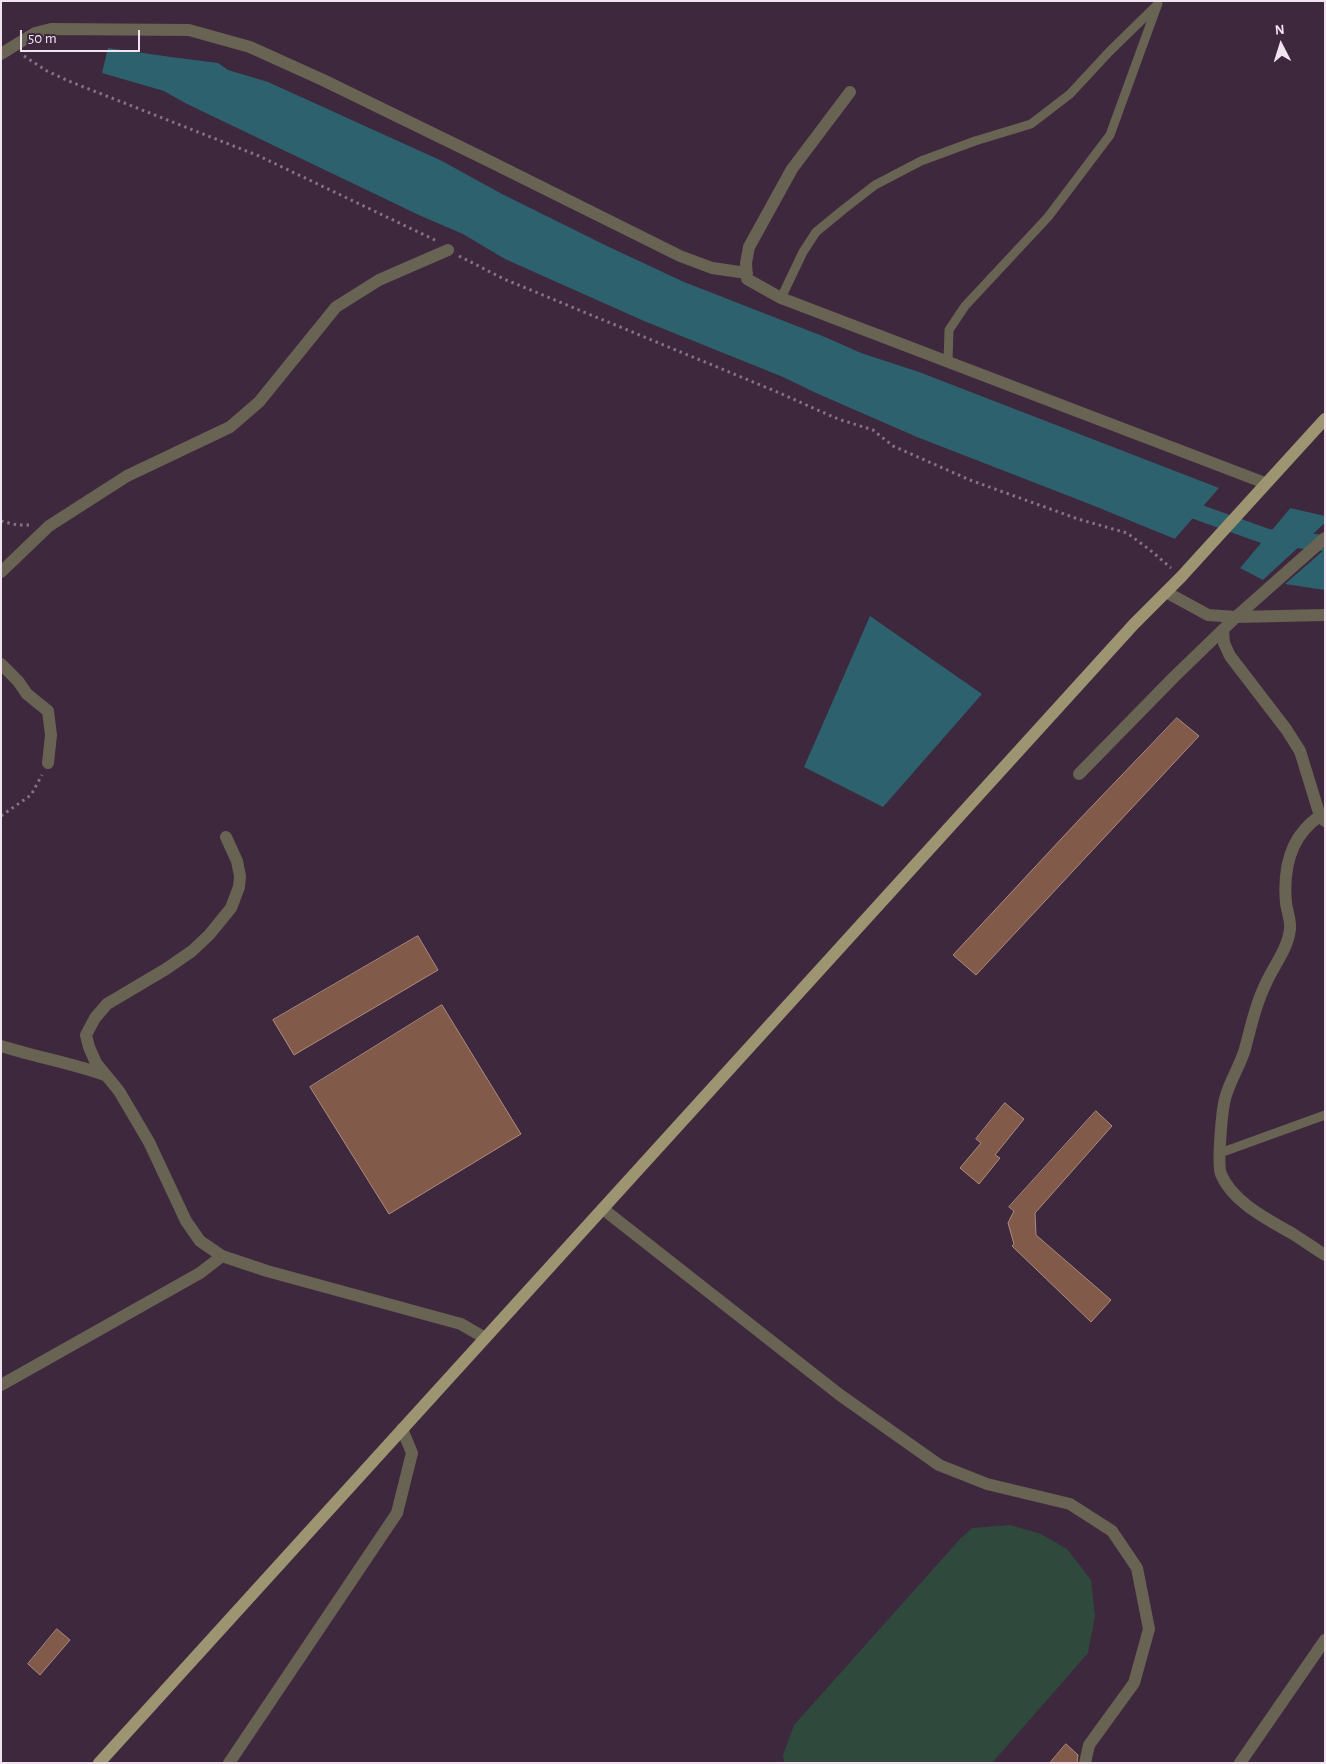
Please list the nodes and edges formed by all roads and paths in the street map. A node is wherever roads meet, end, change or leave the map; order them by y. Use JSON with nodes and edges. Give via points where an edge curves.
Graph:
{"nodes":[{"id":1,"x":1159,"y":3,"type":"edge"},
{"id":2,"x":6,"y":51,"type":"edge"},
{"id":3,"x":850,"y":92,"type":"dead end"},
{"id":4,"x":448,"y":250,"type":"junction"},
{"id":5,"x":746,"y":273,"type":"junction"},
{"id":6,"x":781,"y":298,"type":"junction"},
{"id":7,"x":948,"y":362,"type":"junction"},
{"id":8,"x":1325,"y":419,"type":"edge"},
{"id":9,"x":1265,"y":483,"type":"junction"},
{"id":10,"x":1325,"y":538,"type":"edge"},
{"id":11,"x":1,"y":572,"type":"edge"},
{"id":12,"x":1180,"y":577,"type":"junction"},
{"id":13,"x":1166,"y":592,"type":"junction"},
{"id":14,"x":1325,"y":615,"type":"edge"},
{"id":15,"x":1236,"y":617,"type":"junction"},
{"id":16,"x":1223,"y":630,"type":"junction"},
{"id":17,"x":1,"y":664,"type":"edge"},
{"id":18,"x":48,"y":763,"type":"joint"},
{"id":19,"x":1079,"y":774,"type":"dead end"},
{"id":20,"x":1,"y":816,"type":"edge"},
{"id":21,"x":1323,"y":819,"type":"edge"},
{"id":22,"x":226,"y":837,"type":"dead end"},
{"id":23,"x":1,"y":1046,"type":"edge"},
{"id":24,"x":106,"y":1075,"type":"junction"},
{"id":25,"x":1325,"y":1115,"type":"edge"},
{"id":26,"x":1220,"y":1153,"type":"junction"},
{"id":27,"x":602,"y":1209,"type":"junction"},
{"id":28,"x":222,"y":1256,"type":"junction"},
{"id":29,"x":1325,"y":1256,"type":"edge"},
{"id":30,"x":485,"y":1338,"type":"junction"},
{"id":31,"x":1,"y":1385,"type":"edge"},
{"id":32,"x":402,"y":1429,"type":"junction"},
{"id":33,"x":1325,"y":1640,"type":"edge"},
{"id":34,"x":98,"y":1763,"type":"edge"},
{"id":35,"x":229,"y":1763,"type":"edge"},
{"id":36,"x":1085,"y":1763,"type":"edge"},
{"id":37,"x":1240,"y":1763,"type":"edge"}],
"edges":[{"from":1,"to":6,"type":"lane","via":[[1070,94],[1032,124],[921,161],[875,185],[844,209],[816,232]]},
{"from":1,"to":7,"type":"lane","via":[[1110,135],[1048,217],[964,306],[949,330]]},
{"from":2,"to":4,"type":"path","via":[[55,75],[259,156],[436,239]]},
{"from":2,"to":5,"type":"street","via":[[35,33],[51,29],[189,30],[250,47],[680,256],[712,268]]},
{"from":3,"to":5,"type":"street","via":[[792,169],[748,247]]},
{"from":4,"to":11,"type":"street","via":[[379,280],[336,307],[259,402],[230,427],[128,476],[49,526]]},
{"from":4,"to":12,"type":"path","via":[[504,279],[838,419],[872,430],[893,446],[970,480],[1128,534]]},
{"from":5,"to":6,"type":"street","via":[[747,279]]},
{"from":6,"to":7,"type":"street"},
{"from":7,"to":9,"type":"street"},
{"from":8,"to":9,"type":"main road"},
{"from":9,"to":12,"type":"main road"},
{"from":10,"to":15,"type":"street"},
{"from":12,"to":13,"type":"main road"},
{"from":13,"to":15,"type":"street","via":[[1208,615]]},
{"from":13,"to":27,"type":"main road"},
{"from":14,"to":15,"type":"street"},
{"from":15,"to":16,"type":"street"},
{"from":16,"to":19,"type":"street"},
{"from":16,"to":21,"type":"street","via":[[1230,656],[1300,751]]},
{"from":17,"to":18,"type":"street","via":[[27,694],[48,711],[51,735]]},
{"from":18,"to":20,"type":"path","via":[[31,795]]},
{"from":21,"to":26,"type":"street","via":[[1311,822],[1287,864],[1285,888],[1290,928],[1287,942],[1254,1011],[1244,1051],[1225,1099]]},
{"from":22,"to":24,"type":"street","via":[[240,876],[231,908],[192,951],[108,1004],[94,1018],[86,1035],[96,1063]]},
{"from":23,"to":24,"type":"street"},
{"from":24,"to":28,"type":"street","via":[[149,1142],[186,1221],[200,1241]]},
{"from":25,"to":26,"type":"lane"},
{"from":26,"to":29,"type":"street","via":[[1220,1173],[1239,1198],[1252,1210]]},
{"from":27,"to":30,"type":"main road"},
{"from":27,"to":36,"type":"street","via":[[840,1396],[939,1466],[987,1484],[1070,1504],[1112,1531],[1137,1568],[1149,1629],[1134,1682],[1090,1745]]},
{"from":28,"to":30,"type":"street","via":[[461,1324]]},
{"from":28,"to":31,"type":"street","via":[[200,1273]]},
{"from":30,"to":32,"type":"main road"},
{"from":32,"to":34,"type":"main road"},
{"from":32,"to":35,"type":"street","via":[[412,1453],[397,1513]]},
{"from":33,"to":37,"type":"street"}]}
